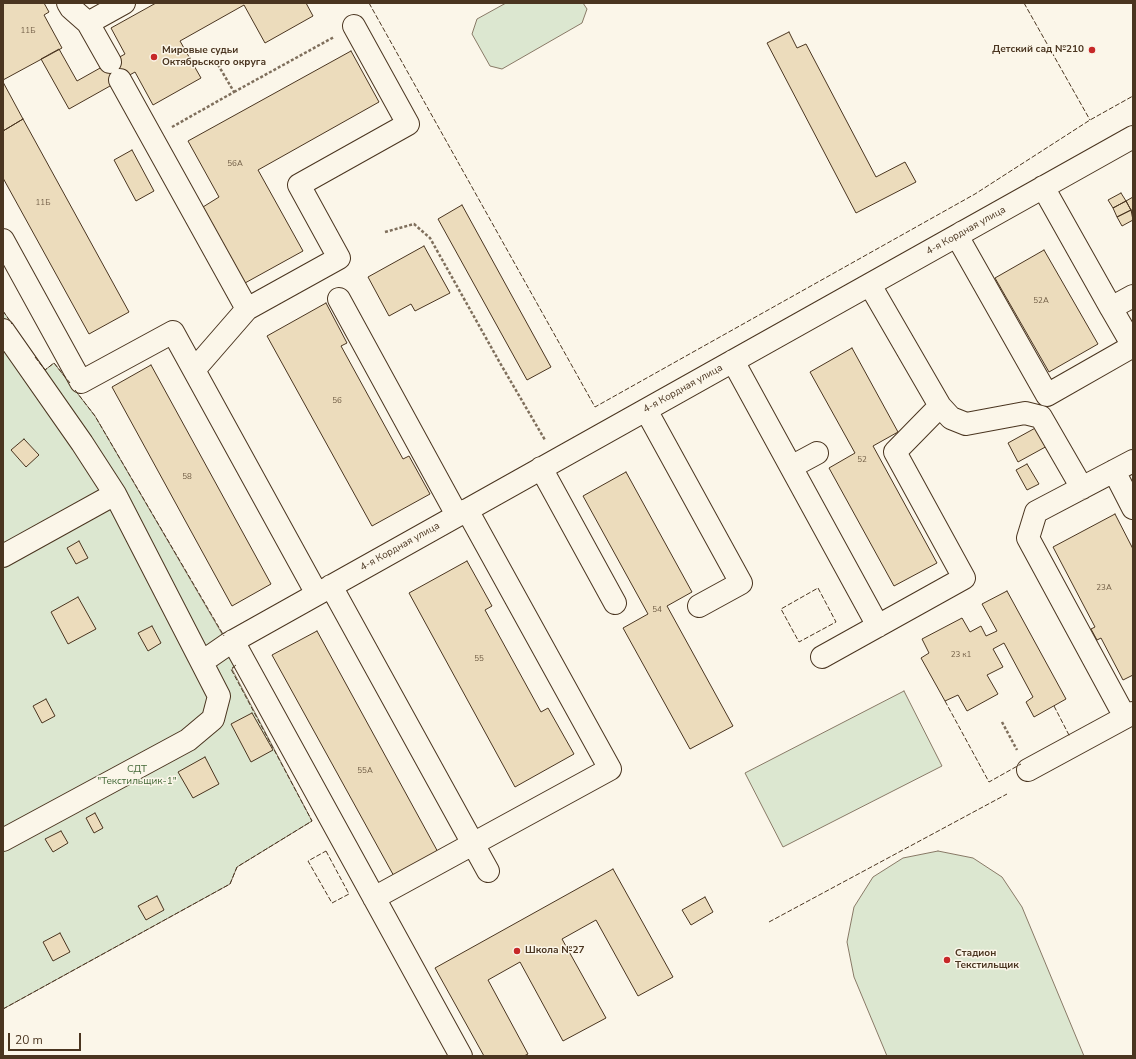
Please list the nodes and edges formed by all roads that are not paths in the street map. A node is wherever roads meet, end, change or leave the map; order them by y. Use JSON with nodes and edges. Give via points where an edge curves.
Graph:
{"nodes":[{"id":1,"x":68,"y":3,"type":"edge"},
{"id":2,"x":124,"y":3,"type":"edge"},
{"id":3,"x":88,"y":23,"type":"junction"},
{"id":4,"x":354,"y":26,"type":"road end"},
{"id":5,"x":1133,"y":137,"type":"edge"},
{"id":6,"x":1043,"y":188,"type":"junction"},
{"id":7,"x":963,"y":232,"type":"junction"},
{"id":8,"x":3,"y":240,"type":"edge"},
{"id":9,"x":870,"y":284,"type":"junction"},
{"id":10,"x":1133,"y":296,"type":"edge"},
{"id":11,"x":339,"y":299,"type":"dead end"},
{"id":12,"x":1112,"y":308,"type":"junction"},
{"id":13,"x":247,"y":309,"type":"junction"},
{"id":14,"x":3,"y":330,"type":"edge"},
{"id":15,"x":1133,"y":346,"type":"edge"},
{"id":16,"x":732,"y":362,"type":"junction"},
{"id":17,"x":194,"y":370,"type":"junction"},
{"id":18,"x":940,"y":406,"type":"junction"},
{"id":19,"x":646,"y":410,"type":"junction"},
{"id":20,"x":817,"y":453,"type":"dead end"},
{"id":21,"x":1133,"y":461,"type":"edge"},
{"id":22,"x":549,"y":464,"type":"junction"},
{"id":23,"x":791,"y":467,"type":"junction"},
{"id":24,"x":1114,"y":471,"type":"junction"},
{"id":25,"x":1082,"y":488,"type":"junction"},
{"id":26,"x":115,"y":494,"type":"junction"},
{"id":27,"x":1133,"y":508,"type":"edge"},
{"id":28,"x":462,"y":513,"type":"junction"},
{"id":29,"x":3,"y":556,"type":"edge"},
{"id":30,"x":324,"y":590,"type":"junction"},
{"id":31,"x":615,"y":603,"type":"dead end"},
{"id":32,"x":699,"y":606,"type":"dead end"},
{"id":33,"x":878,"y":626,"type":"junction"},
{"id":34,"x":233,"y":641,"type":"junction"},
{"id":35,"x":822,"y":656,"type":"dead end"},
{"id":36,"x":202,"y":662,"type":"junction"},
{"id":37,"x":1129,"y":715,"type":"edge"},
{"id":38,"x":1028,"y":770,"type":"road end"},
{"id":39,"x":3,"y":840,"type":"edge"},
{"id":40,"x":473,"y":844,"type":"junction"},
{"id":41,"x":488,"y":871,"type":"dead end"},
{"id":42,"x":374,"y":898,"type":"junction"},
{"id":43,"x":461,"y":1056,"type":"edge"}],
"edges":[{"from":1,"to":3,"type":"street"},
{"from":2,"to":3,"type":"street"},
{"from":3,"to":13,"type":"street"},
{"from":4,"to":13,"type":"street","via":[[408,124],[299,184],[339,258]]},
{"from":5,"to":6,"type":"street","name":"4-я Кордная улица"},
{"from":6,"to":7,"type":"street","name":"4-я Кордная улица"},
{"from":6,"to":12,"type":"street"},
{"from":7,"to":9,"type":"street","name":"4-я Кордная улица"},
{"from":7,"to":15,"type":"street","via":[[957,236],[1047,395]]},
{"from":8,"to":17,"type":"street","via":[[81,382],[173,332]]},
{"from":9,"to":16,"type":"street","name":"4-я Кордная улица"},
{"from":9,"to":18,"type":"street"},
{"from":10,"to":12,"type":"street"},
{"from":11,"to":28,"type":"street"},
{"from":12,"to":15,"type":"street"},
{"from":13,"to":17,"type":"street"},
{"from":14,"to":26,"type":"street"},
{"from":16,"to":19,"type":"street","name":"4-я Кордная улица"},
{"from":16,"to":23,"type":"street"},
{"from":17,"to":30,"type":"street"},
{"from":18,"to":25,"type":"street","via":[[951,418],[966,424],[1025,413],[1041,417]]},
{"from":18,"to":33,"type":"street","via":[[896,452],[964,578]]},
{"from":19,"to":22,"type":"street","name":"4-я Кордная улица"},
{"from":19,"to":32,"type":"street","via":[[741,583]]},
{"from":20,"to":23,"type":"street"},
{"from":21,"to":24,"type":"street"},
{"from":22,"to":28,"type":"street","name":"4-я Кордная улица"},
{"from":22,"to":31,"type":"street"},
{"from":23,"to":33,"type":"street"},
{"from":24,"to":25,"type":"street"},
{"from":24,"to":27,"type":"street"},
{"from":25,"to":37,"type":"street","via":[[1036,512],[1028,538]]},
{"from":26,"to":29,"type":"street"},
{"from":26,"to":36,"type":"street"},
{"from":28,"to":30,"type":"street","name":"4-я Кордная улица"},
{"from":28,"to":40,"type":"street","via":[[610,769]]},
{"from":30,"to":34,"type":"street","name":"4-я Кордная улица"},
{"from":30,"to":40,"type":"street"},
{"from":33,"to":35,"type":"street"},
{"from":34,"to":36,"type":"street","name":"4-я Кордная улица"},
{"from":34,"to":42,"type":"street"},
{"from":36,"to":39,"type":"street","via":[[220,696],[213,719],[188,740]]},
{"from":37,"to":38,"type":"street"},
{"from":40,"to":41,"type":"street"},
{"from":40,"to":42,"type":"street"},
{"from":42,"to":43,"type":"street"}]}
